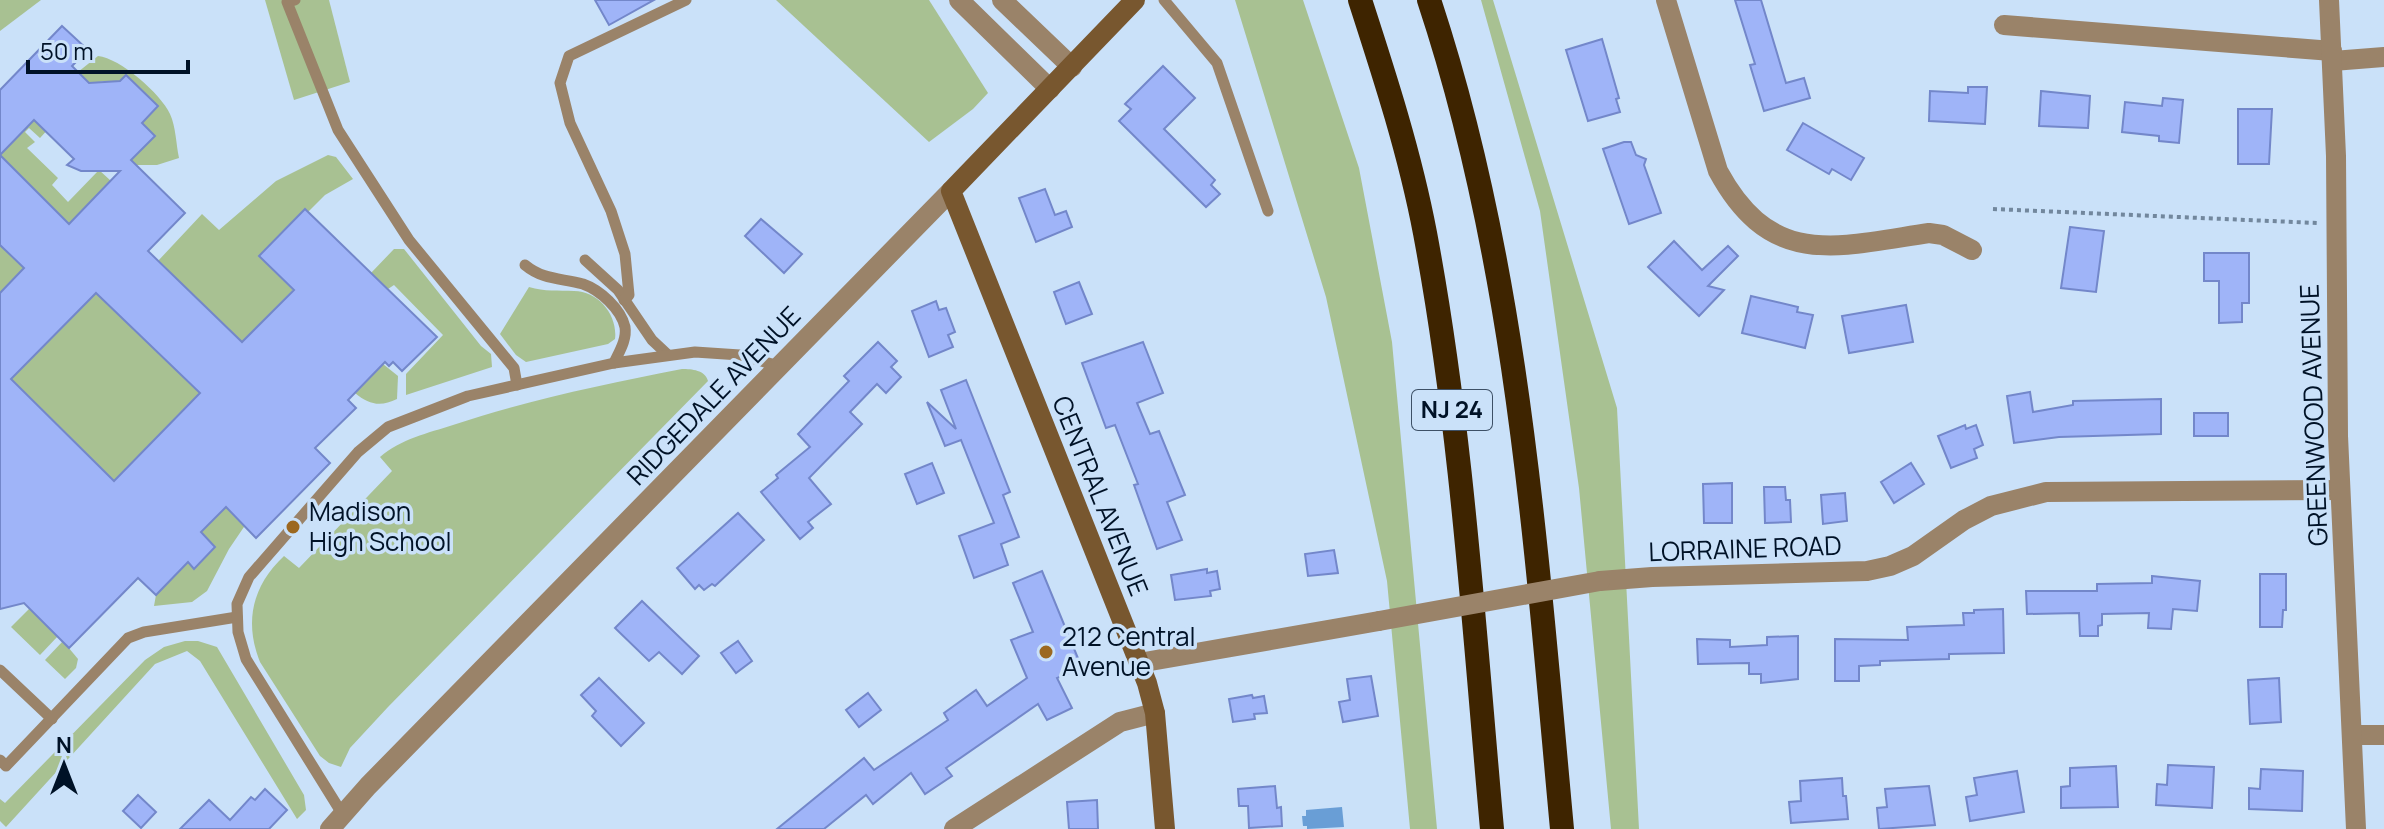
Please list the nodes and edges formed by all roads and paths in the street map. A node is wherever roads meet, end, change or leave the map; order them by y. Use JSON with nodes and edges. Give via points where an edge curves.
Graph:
{"nodes":[{"id":1,"x":686,"y":0,"type":"edge"},
{"id":2,"x":959,"y":0,"type":"edge"},
{"id":3,"x":1002,"y":0,"type":"edge"},
{"id":4,"x":1135,"y":0,"type":"edge"},
{"id":5,"x":1164,"y":0,"type":"edge"},
{"id":6,"x":1360,"y":0,"type":"edge"},
{"id":7,"x":1429,"y":0,"type":"edge"},
{"id":8,"x":1666,"y":0,"type":"edge"},
{"id":9,"x":2329,"y":0,"type":"edge"},
{"id":10,"x":290,"y":1,"type":"edge"},
{"id":11,"x":2004,"y":25,"type":"dead end"},
{"id":12,"x":2333,"y":56,"type":"junction"},
{"id":13,"x":2384,"y":57,"type":"edge"},
{"id":14,"x":1072,"y":67,"type":"junction"},
{"id":15,"x":1050,"y":89,"type":"junction"},
{"id":16,"x":951,"y":191,"type":"junction"},
{"id":17,"x":1993,"y":209,"type":"dead end"},
{"id":18,"x":1268,"y":211,"type":"dead end"},
{"id":19,"x":2336,"y":223,"type":"junction"},
{"id":20,"x":1972,"y":250,"type":"dead end"},
{"id":21,"x":585,"y":260,"type":"dead end"},
{"id":22,"x":525,"y":265,"type":"dead end"},
{"id":23,"x":624,"y":300,"type":"junction"},
{"id":24,"x":770,"y":325,"type":"dead end"},
{"id":25,"x":764,"y":331,"type":"dead end"},
{"id":26,"x":668,"y":355,"type":"junction"},
{"id":27,"x":614,"y":363,"type":"junction"},
{"id":28,"x":779,"y":366,"type":"junction"},
{"id":29,"x":517,"y":385,"type":"junction"},
{"id":30,"x":2340,"y":490,"type":"junction"},
{"id":31,"x":237,"y":617,"type":"junction"},
{"id":32,"x":1139,"y":663,"type":"junction"},
{"id":33,"x":0,"y":670,"type":"edge"},
{"id":34,"x":1155,"y":713,"type":"junction"},
{"id":35,"x":52,"y":719,"type":"junction"},
{"id":36,"x":2353,"y":735,"type":"junction"},
{"id":37,"x":2384,"y":735,"type":"edge"},
{"id":38,"x":0,"y":760,"type":"edge"},
{"id":39,"x":337,"y":822,"type":"edge"},
{"id":40,"x":954,"y":829,"type":"edge"},
{"id":41,"x":1165,"y":829,"type":"edge"},
{"id":42,"x":1492,"y":829,"type":"edge"},
{"id":43,"x":1562,"y":829,"type":"edge"},
{"id":44,"x":2356,"y":829,"type":"edge"}],
"edges":[{"from":1,"to":23,"type":"lane","via":[[569,56],[560,83],[570,123],[625,254],[629,295]]},
{"from":2,"to":15,"type":"street"},
{"from":3,"to":14,"type":"street"},
{"from":4,"to":14,"type":"main road","name":"RIDGEDALE AVENUE"},
{"from":5,"to":18,"type":"lane","via":[[1217,63]]},
{"from":6,"to":42,"type":"highway","number":"NJ 24","via":[[1391,94],[1421,216],[1448,371]]},
{"from":7,"to":43,"type":"highway","number":"NJ 24","via":[[1453,72],[1488,216],[1513,355]]},
{"from":8,"to":20,"type":"street","via":[[1718,171],[1729,192],[1764,227],[1808,246],[1929,233]]},
{"from":9,"to":12,"type":"street","name":"GREENWOOD AVENUE"},
{"from":10,"to":29,"type":"lane","via":[[338,130],[409,240],[514,368]]},
{"from":11,"to":12,"type":"street"},
{"from":12,"to":13,"type":"street"},
{"from":12,"to":19,"type":"street","name":"GREENWOOD AVENUE"},
{"from":14,"to":15,"type":"main road","name":"RIDGEDALE AVENUE"},
{"from":15,"to":16,"type":"main road","name":"RIDGEDALE AVENUE"},
{"from":16,"to":28,"type":"street","name":"RIDGEDALE AVENUE"},
{"from":16,"to":32,"type":"main road","name":"CENTRAL AVENUE"},
{"from":17,"to":19,"type":"path"},
{"from":19,"to":30,"type":"street","name":"GREENWOOD AVENUE"},
{"from":21,"to":23,"type":"lane"},
{"from":22,"to":27,"type":"lane","via":[[549,279],[593,288],[613,306],[625,327]]},
{"from":23,"to":26,"type":"lane"},
{"from":24,"to":25,"type":"path"},
{"from":26,"to":27,"type":"lane"},
{"from":26,"to":28,"type":"lane","via":[[740,355]]},
{"from":27,"to":29,"type":"lane"},
{"from":28,"to":39,"type":"street","name":"RIDGEDALE AVENUE"},
{"from":29,"to":31,"type":"lane","via":[[418,414],[368,443],[249,577]]},
{"from":30,"to":32,"type":"street","name":"LORRAINE ROAD","bridge":true,"via":[[2046,492],[1991,506],[1913,556],[1867,571],[1600,581]]},
{"from":30,"to":36,"type":"street","name":"GREENWOOD AVENUE"},
{"from":31,"to":35,"type":"lane","via":[[128,638]]},
{"from":31,"to":39,"type":"lane","via":[[246,659]]},
{"from":32,"to":34,"type":"main road","name":"CENTRAL AVENUE"},
{"from":33,"to":35,"type":"lane"},
{"from":34,"to":40,"type":"street","via":[[1120,722]]},
{"from":34,"to":41,"type":"main road","name":"CENTRAL AVENUE"},
{"from":35,"to":38,"type":"lane","via":[[6,766]]},
{"from":36,"to":37,"type":"street"},
{"from":36,"to":44,"type":"street","name":"GREENWOOD AVENUE"}]}
